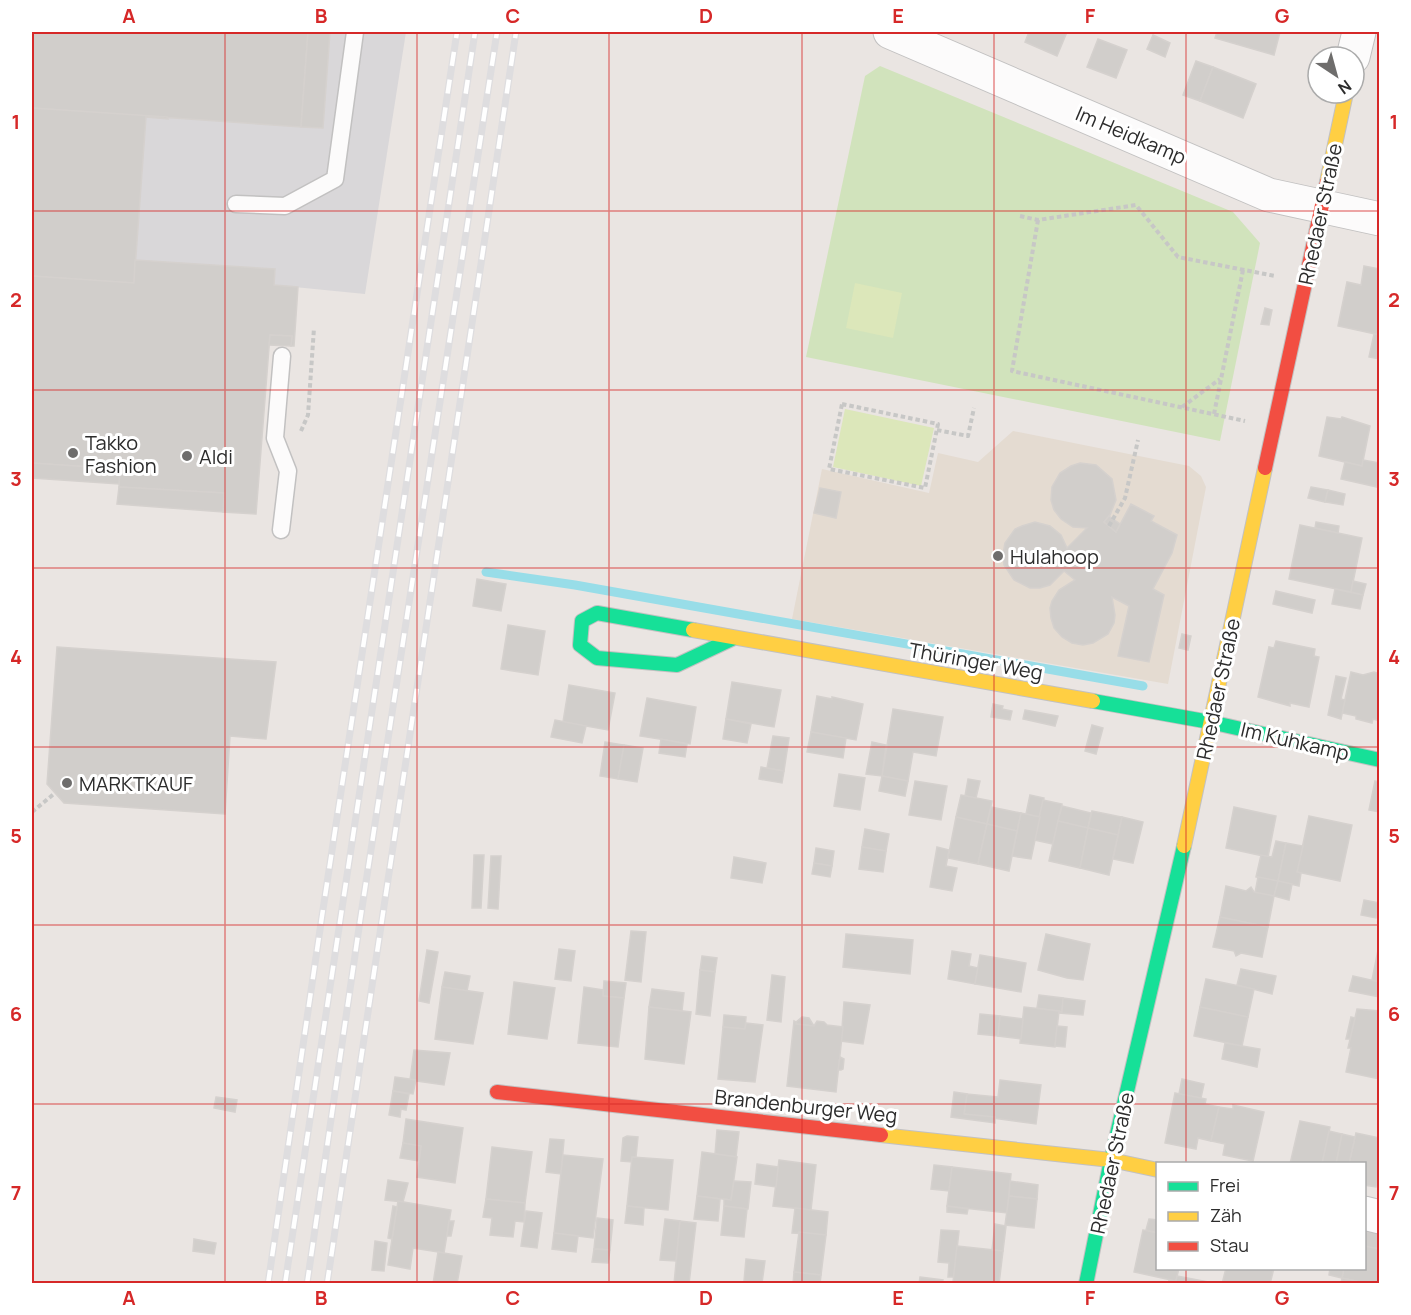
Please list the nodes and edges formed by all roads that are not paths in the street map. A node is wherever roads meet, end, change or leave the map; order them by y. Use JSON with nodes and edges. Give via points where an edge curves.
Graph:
{"nodes":[{"id":1,"x":356,"y":32,"type":"edge"},
{"id":2,"x":890,"y":32,"type":"edge"},
{"id":3,"x":1343,"y":105,"type":"edge"},
{"id":4,"x":236,"y":204,"type":"dead end"},
{"id":5,"x":1322,"y":206,"type":"junction"},
{"id":6,"x":1380,"y":219,"type":"edge"},
{"id":7,"x":282,"y":356,"type":"dead end"},
{"id":8,"x":281,"y":530,"type":"dead end"},
{"id":9,"x":734,"y":638,"type":"junction"},
{"id":10,"x":1210,"y":722,"type":"junction"},
{"id":11,"x":1380,"y":760,"type":"edge"},
{"id":12,"x":497,"y":1092,"type":"dead end"},
{"id":13,"x":1111,"y":1160,"type":"junction"},
{"id":14,"x":1156,"y":1170,"type":"edge"},
{"id":15,"x":1086,"y":1284,"type":"edge"}],
"edges":[{"from":1,"to":4,"type":"lane","via":[[334,179],[285,206]]},
{"from":2,"to":5,"type":"street","name":"Im Heidkamp","via":[[1269,195]]},
{"from":3,"to":5,"type":"street","name":"Rhedaer Straße"},
{"from":5,"to":6,"type":"street","name":"Im Heidkamp"},
{"from":5,"to":10,"type":"street","name":"Rhedaer Straße"},
{"from":7,"to":8,"type":"lane","via":[[275,438],[288,471]]},
{"from":9,"to":9,"type":"street","name":"Thüringer Weg","via":[[597,613],[582,621],[580,645],[597,658],[677,665]]},
{"from":9,"to":10,"type":"street","name":"Thüringer Weg"},
{"from":10,"to":11,"type":"street","name":"Im Kuhkamp"},
{"from":10,"to":13,"type":"street","name":"Rhedaer Straße","via":[[1167,926]]},
{"from":12,"to":13,"type":"street","name":"Brandenburger Weg"},
{"from":13,"to":14,"type":"street"},
{"from":13,"to":15,"type":"street","name":"Rhedaer Straße"}]}
